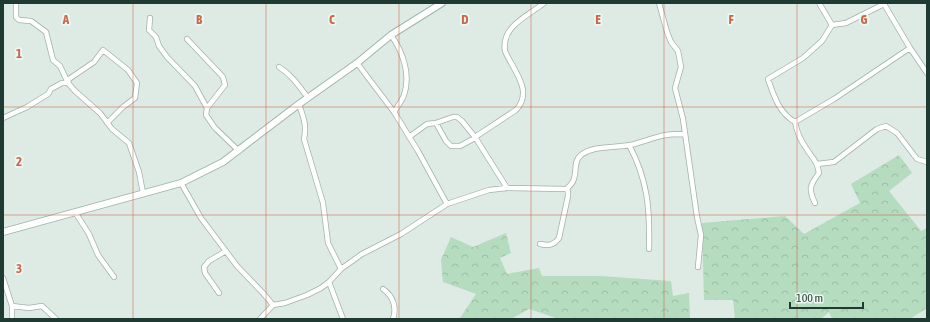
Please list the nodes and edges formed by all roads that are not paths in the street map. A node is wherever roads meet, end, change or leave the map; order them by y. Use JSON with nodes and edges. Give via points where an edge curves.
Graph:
{"nodes":[{"id":1,"x":16,"y":3,"type":"edge"},
{"id":2,"x":442,"y":3,"type":"edge"},
{"id":3,"x":544,"y":3,"type":"edge"},
{"id":4,"x":659,"y":3,"type":"edge"},
{"id":5,"x":819,"y":3,"type":"edge"},
{"id":6,"x":884,"y":4,"type":"edge"},
{"id":7,"x":150,"y":18,"type":"dead end"},
{"id":8,"x":832,"y":25,"type":"junction"},
{"id":9,"x":391,"y":35,"type":"junction"},
{"id":10,"x":187,"y":39,"type":"dead end"},
{"id":11,"x":910,"y":48,"type":"junction"},
{"id":12,"x":357,"y":63,"type":"junction"},
{"id":13,"x":279,"y":68,"type":"dead end"},
{"id":14,"x":927,"y":73,"type":"edge"},
{"id":15,"x":68,"y":83,"type":"junction"},
{"id":16,"x":308,"y":98,"type":"junction"},
{"id":17,"x":299,"y":104,"type":"junction"},
{"id":18,"x":207,"y":108,"type":"junction"},
{"id":19,"x":394,"y":112,"type":"junction"},
{"id":20,"x":3,"y":118,"type":"edge"},
{"id":21,"x":795,"y":122,"type":"junction"},
{"id":22,"x":107,"y":123,"type":"junction"},
{"id":23,"x":436,"y":123,"type":"junction"},
{"id":24,"x":685,"y":134,"type":"junction"},
{"id":25,"x":409,"y":137,"type":"junction"},
{"id":26,"x":475,"y":137,"type":"junction"},
{"id":27,"x":629,"y":145,"type":"junction"},
{"id":28,"x":239,"y":151,"type":"junction"},
{"id":29,"x":927,"y":162,"type":"edge"},
{"id":30,"x":817,"y":164,"type":"junction"},
{"id":31,"x":180,"y":183,"type":"junction"},
{"id":32,"x":507,"y":188,"type":"junction"},
{"id":33,"x":566,"y":189,"type":"junction"},
{"id":34,"x":143,"y":193,"type":"junction"},
{"id":35,"x":815,"y":203,"type":"dead end"},
{"id":36,"x":447,"y":204,"type":"junction"},
{"id":37,"x":75,"y":212,"type":"junction"},
{"id":38,"x":3,"y":232,"type":"edge"},
{"id":39,"x":540,"y":244,"type":"dead end"},
{"id":40,"x":649,"y":249,"type":"dead end"},
{"id":41,"x":226,"y":251,"type":"junction"},
{"id":42,"x":698,"y":267,"type":"dead end"},
{"id":43,"x":341,"y":269,"type":"junction"},
{"id":44,"x":114,"y":277,"type":"dead end"},
{"id":45,"x":3,"y":278,"type":"edge"},
{"id":46,"x":329,"y":282,"type":"junction"},
{"id":47,"x":383,"y":289,"type":"dead end"},
{"id":48,"x":219,"y":293,"type":"dead end"},
{"id":49,"x":273,"y":305,"type":"junction"},
{"id":50,"x":12,"y":306,"type":"junction"},
{"id":51,"x":11,"y":319,"type":"edge"},
{"id":52,"x":56,"y":319,"type":"edge"},
{"id":53,"x":260,"y":319,"type":"edge"},
{"id":54,"x":344,"y":319,"type":"edge"},
{"id":55,"x":393,"y":319,"type":"edge"}],
"edges":[{"from":1,"to":15,"type":"street","via":[[16,17],[19,20],[31,21],[46,32],[53,60],[60,66]]},
{"from":2,"to":9,"type":"street"},
{"from":3,"to":26,"type":"street","via":[[517,22],[510,30],[504,46],[507,57],[522,82],[524,96],[520,105]]},
{"from":4,"to":24,"type":"street","via":[[667,32],[678,51],[681,67],[676,88]]},
{"from":5,"to":8,"type":"street"},
{"from":6,"to":8,"type":"street","via":[[846,24]]},
{"from":6,"to":11,"type":"street"},
{"from":7,"to":18,"type":"street","via":[[149,30],[156,37],[159,46],[195,86]]},
{"from":8,"to":21,"type":"street","via":[[822,41],[803,58],[768,79],[780,108]]},
{"from":9,"to":12,"type":"street"},
{"from":9,"to":19,"type":"street","via":[[402,56],[407,84]]},
{"from":10,"to":18,"type":"street","via":[[225,80]]},
{"from":11,"to":14,"type":"street"},
{"from":11,"to":21,"type":"street"},
{"from":12,"to":16,"type":"street"},
{"from":12,"to":19,"type":"street"},
{"from":13,"to":16,"type":"street","via":[[288,72]]},
{"from":15,"to":20,"type":"street","via":[[62,83],[27,108]]},
{"from":15,"to":22,"type":"street"},
{"from":15,"to":22,"type":"street","via":[[69,79],[94,62],[103,50],[128,70],[137,83],[135,98]]},
{"from":16,"to":17,"type":"street"},
{"from":17,"to":28,"type":"street"},
{"from":17,"to":43,"type":"street","via":[[305,121],[304,139],[323,203],[328,243]]},
{"from":18,"to":28,"type":"street","via":[[206,116]]},
{"from":19,"to":25,"type":"street"},
{"from":21,"to":30,"type":"street","via":[[798,135]]},
{"from":22,"to":34,"type":"street","via":[[129,143]]},
{"from":23,"to":25,"type":"street","via":[[427,124]]},
{"from":23,"to":26,"type":"street","via":[[457,117]]},
{"from":23,"to":26,"type":"street","via":[[451,146],[460,146]]},
{"from":24,"to":27,"type":"street","via":[[667,134]]},
{"from":24,"to":42,"type":"street","via":[[701,235]]},
{"from":25,"to":36,"type":"street"},
{"from":26,"to":32,"type":"street"},
{"from":27,"to":33,"type":"street","via":[[593,150],[581,155],[572,185]]},
{"from":27,"to":40,"type":"street","via":[[646,192]]},
{"from":28,"to":31,"type":"street","via":[[223,162]]},
{"from":29,"to":30,"type":"street","via":[[918,159],[897,133],[886,126],[877,129],[834,162]]},
{"from":30,"to":35,"type":"street","via":[[819,173],[812,183],[810,193]]},
{"from":31,"to":34,"type":"street"},
{"from":31,"to":41,"type":"street","via":[[201,218]]},
{"from":32,"to":33,"type":"street"},
{"from":32,"to":36,"type":"street","via":[[489,190]]},
{"from":33,"to":39,"type":"street","via":[[568,196],[559,238],[550,245]]},
{"from":34,"to":37,"type":"street"},
{"from":36,"to":43,"type":"street"},
{"from":37,"to":38,"type":"street"},
{"from":37,"to":44,"type":"street","via":[[98,255]]},
{"from":41,"to":48,"type":"street","via":[[204,267],[205,273]]},
{"from":41,"to":49,"type":"street"},
{"from":43,"to":46,"type":"street"},
{"from":45,"to":50,"type":"street"},
{"from":46,"to":49,"type":"street","via":[[307,295],[285,304]]},
{"from":46,"to":54,"type":"street"},
{"from":47,"to":55,"type":"street","via":[[393,301]]},
{"from":49,"to":53,"type":"street"},
{"from":50,"to":51,"type":"street"},
{"from":50,"to":52,"type":"street","via":[[42,306]]}]}
